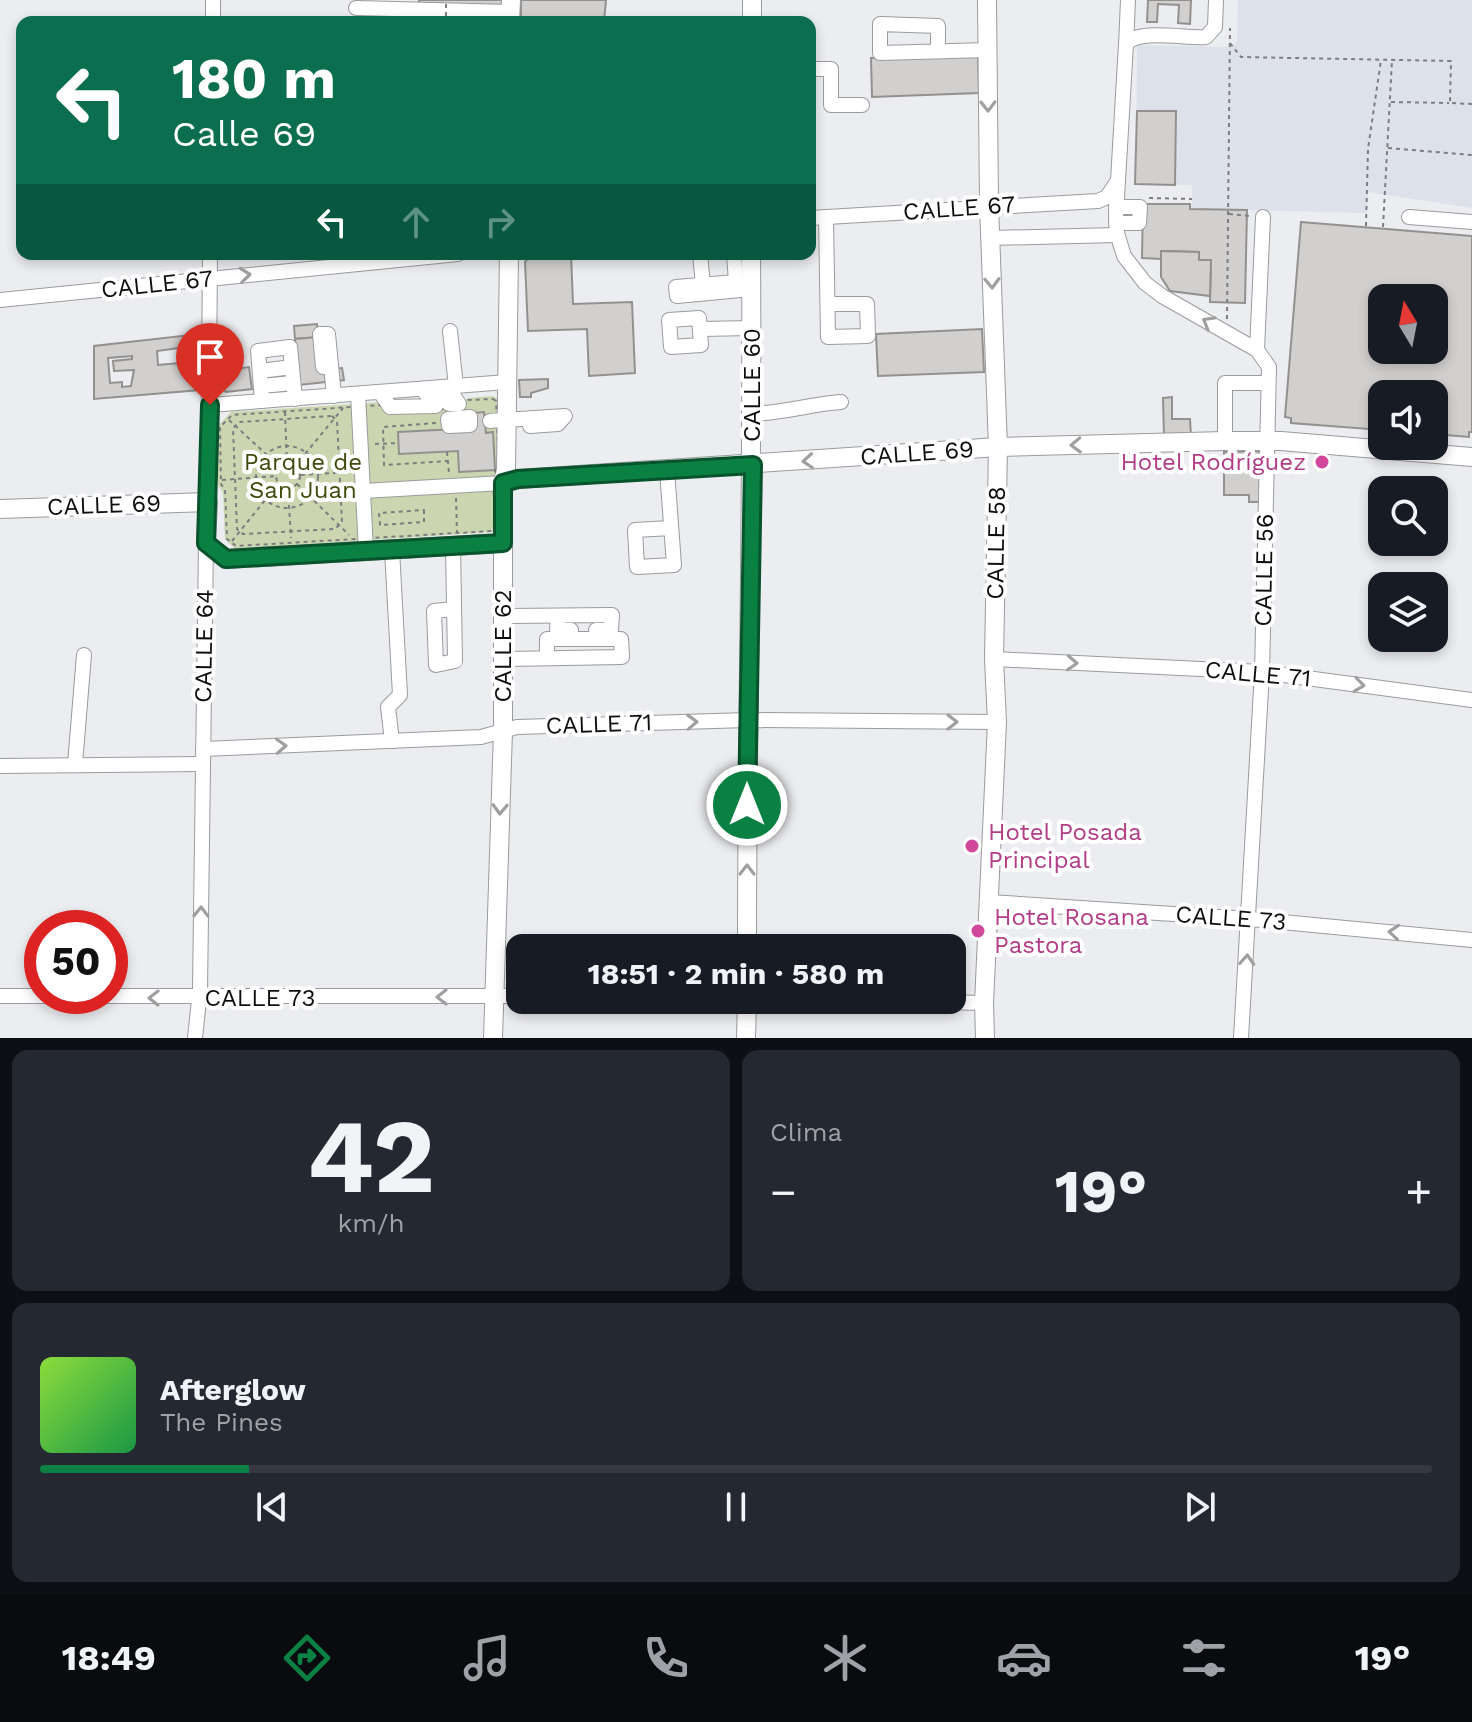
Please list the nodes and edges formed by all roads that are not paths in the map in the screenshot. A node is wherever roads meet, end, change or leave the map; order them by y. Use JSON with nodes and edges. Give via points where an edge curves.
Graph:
{"nodes":[{"id":1,"x":987,"y":0,"type":"edge"},
{"id":2,"x":1128,"y":0,"type":"edge"},
{"id":3,"x":1216,"y":0,"type":"edge"},
{"id":4,"x":356,"y":10,"type":"edge"},
{"id":5,"x":410,"y":10,"type":"edge"},
{"id":6,"x":510,"y":11,"type":"edge"},
{"id":7,"x":1127,"y":44,"type":"junction"},
{"id":8,"x":987,"y":50,"type":"junction"},
{"id":9,"x":938,"y":51,"type":"dead end"},
{"id":10,"x":816,"y":69,"type":"edge"},
{"id":11,"x":862,"y":105,"type":"dead end"},
{"id":12,"x":1112,"y":202,"type":"junction"},
{"id":13,"x":989,"y":205,"type":"junction"},
{"id":14,"x":826,"y":217,"type":"junction"},
{"id":15,"x":1263,"y":217,"type":"road end"},
{"id":16,"x":1409,"y":217,"type":"dead end"},
{"id":17,"x":816,"y":218,"type":"edge"},
{"id":18,"x":1472,"y":222,"type":"edge"},
{"id":19,"x":1116,"y":229,"type":"junction"},
{"id":20,"x":990,"y":238,"type":"junction"},
{"id":21,"x":210,"y":260,"type":"edge"},
{"id":22,"x":398,"y":260,"type":"edge"},
{"id":23,"x":509,"y":260,"type":"edge"},
{"id":24,"x":701,"y":260,"type":"edge"},
{"id":25,"x":734,"y":260,"type":"edge"},
{"id":26,"x":751,"y":260,"type":"edge"},
{"id":27,"x":209,"y":279,"type":"junction"},
{"id":28,"x":703,"y":285,"type":"junction"},
{"id":29,"x":751,"y":289,"type":"junction"},
{"id":30,"x":0,"y":300,"type":"edge"},
{"id":31,"x":828,"y":304,"type":"dead end"},
{"id":32,"x":752,"y":328,"type":"junction"},
{"id":33,"x":700,"y":329,"type":"dead end"},
{"id":34,"x":450,"y":331,"type":"dead end"},
{"id":35,"x":1257,"y":350,"type":"junction"},
{"id":36,"x":331,"y":366,"type":"dead end"},
{"id":37,"x":507,"y":382,"type":"junction"},
{"id":38,"x":1268,"y":383,"type":"junction"},
{"id":39,"x":261,"y":386,"type":"junction"},
{"id":40,"x":438,"y":388,"type":"junction"},
{"id":41,"x":294,"y":391,"type":"junction"},
{"id":42,"x":380,"y":392,"type":"junction"},
{"id":43,"x":358,"y":394,"type":"junction"},
{"id":44,"x":339,"y":401,"type":"junction"},
{"id":45,"x":841,"y":402,"type":"dead end"},
{"id":46,"x":210,"y":405,"type":"junction"},
{"id":47,"x":752,"y":414,"type":"junction"},
{"id":48,"x":530,"y":418,"type":"dead end"},
{"id":49,"x":498,"y":420,"type":"junction"},
{"id":50,"x":446,"y":422,"type":"road end"},
{"id":51,"x":1225,"y":441,"type":"junction"},
{"id":52,"x":1266,"y":441,"type":"junction"},
{"id":53,"x":998,"y":447,"type":"junction"},
{"id":54,"x":1472,"y":457,"type":"edge"},
{"id":55,"x":753,"y":465,"type":"junction"},
{"id":56,"x":667,"y":470,"type":"junction"},
{"id":57,"x":499,"y":483,"type":"junction"},
{"id":58,"x":363,"y":491,"type":"junction"},
{"id":59,"x":208,"y":502,"type":"junction"},
{"id":60,"x":0,"y":509,"type":"edge"},
{"id":61,"x":671,"y":528,"type":"dead end"},
{"id":62,"x":455,"y":539,"type":"junction"},
{"id":63,"x":206,"y":543,"type":"junction"},
{"id":64,"x":503,"y":543,"type":"junction"},
{"id":65,"x":360,"y":545,"type":"junction"},
{"id":66,"x":392,"y":550,"type":"junction"},
{"id":67,"x":454,"y":609,"type":"dead end"},
{"id":68,"x":503,"y":616,"type":"junction"},
{"id":69,"x":558,"y":616,"type":"dead end"},
{"id":70,"x":84,"y":655,"type":"dead end"},
{"id":71,"x":547,"y":658,"type":"junction"},
{"id":72,"x":502,"y":659,"type":"junction"},
{"id":73,"x":994,"y":659,"type":"junction"},
{"id":74,"x":1262,"y":672,"type":"junction"},
{"id":75,"x":1472,"y":700,"type":"edge"},
{"id":76,"x":747,"y":720,"type":"junction"},
{"id":77,"x":997,"y":722,"type":"junction"},
{"id":78,"x":503,"y":731,"type":"junction"},
{"id":79,"x":392,"y":741,"type":"junction"},
{"id":80,"x":203,"y":757,"type":"junction"},
{"id":81,"x":75,"y":764,"type":"junction"},
{"id":82,"x":0,"y":766,"type":"edge"},
{"id":83,"x":990,"y":902,"type":"junction"},
{"id":84,"x":1250,"y":919,"type":"junction"},
{"id":85,"x":747,"y":934,"type":"edge"},
{"id":86,"x":1472,"y":940,"type":"edge"},
{"id":87,"x":0,"y":996,"type":"edge"},
{"id":88,"x":495,"y":996,"type":"junction"},
{"id":89,"x":506,"y":996,"type":"edge"},
{"id":90,"x":199,"y":998,"type":"junction"},
{"id":91,"x":966,"y":1003,"type":"edge"},
{"id":92,"x":984,"y":1003,"type":"junction"},
{"id":93,"x":747,"y":1014,"type":"edge"},
{"id":94,"x":195,"y":1038,"type":"edge"},
{"id":95,"x":493,"y":1038,"type":"edge"},
{"id":96,"x":746,"y":1038,"type":"edge"},
{"id":97,"x":985,"y":1038,"type":"edge"},
{"id":98,"x":1241,"y":1038,"type":"edge"}],
"edges":[{"from":1,"to":8,"type":"main road","name":"CALLE 58"},
{"from":2,"to":7,"type":"street"},
{"from":3,"to":7,"type":"street","via":[[1215,27],[1206,37],[1142,36]]},
{"from":4,"to":5,"type":"street"},
{"from":5,"to":6,"type":"street"},
{"from":7,"to":12,"type":"street","via":[[1119,179]]},
{"from":8,"to":9,"type":"street"},
{"from":8,"to":13,"type":"main road","name":"CALLE 58","one_way":true},
{"from":10,"to":11,"type":"street","via":[[831,69],[831,105]]},
{"from":12,"to":13,"type":"street","name":"CALLE 67"},
{"from":12,"to":19,"type":"street"},
{"from":12,"to":19,"type":"street","via":[[1140,207],[1139,223]]},
{"from":13,"to":14,"type":"street","name":"CALLE 67"},
{"from":13,"to":20,"type":"main road","name":"CALLE 58"},
{"from":14,"to":17,"type":"street","name":"CALLE 67"},
{"from":14,"to":31,"type":"street"},
{"from":15,"to":35,"type":"street"},
{"from":16,"to":18,"type":"street"},
{"from":19,"to":20,"type":"street"},
{"from":35,"to":19,"type":"street","one_way":true,"via":[[1145,283],[1124,256]]},
{"from":20,"to":53,"type":"main road","name":"CALLE 58","one_way":true},
{"from":21,"to":27,"type":"street","name":"CALLE 64"},
{"from":27,"to":22,"type":"street","name":"CALLE 67","one_way":true},
{"from":23,"to":37,"type":"main road","name":"CALLE 62"},
{"from":24,"to":28,"type":"street"},
{"from":25,"to":28,"type":"street","via":[[736,282]]},
{"from":26,"to":29,"type":"main road","name":"CALLE 60"},
{"from":27,"to":30,"type":"street","name":"CALLE 67"},
{"from":27,"to":46,"type":"street","name":"CALLE 64"},
{"from":28,"to":29,"type":"street","via":[[676,287],[677,296]]},
{"from":29,"to":32,"type":"main road","name":"CALLE 60"},
{"from":32,"to":33,"type":"street"},
{"from":32,"to":47,"type":"main road","name":"CALLE 60"},
{"from":34,"to":40,"type":"street"},
{"from":35,"to":38,"type":"street","name":"CALLE 56","via":[[1268,362]]},
{"from":36,"to":44,"type":"street"},
{"from":37,"to":40,"type":"street"},
{"from":37,"to":49,"type":"main road","name":"CALLE 62"},
{"from":38,"to":51,"type":"street","via":[[1225,383]]},
{"from":38,"to":52,"type":"street","name":"CALLE 56"},
{"from":39,"to":41,"type":"street"},
{"from":39,"to":41,"type":"street","via":[[258,351],[290,347]]},
{"from":39,"to":46,"type":"street"},
{"from":40,"to":42,"type":"street"},
{"from":40,"to":42,"type":"street","via":[[436,406],[390,407]]},
{"from":40,"to":50,"type":"street"},
{"from":41,"to":44,"type":"street"},
{"from":42,"to":43,"type":"street"},
{"from":43,"to":44,"type":"street"},
{"from":43,"to":58,"type":"street"},
{"from":45,"to":47,"type":"street"},
{"from":46,"to":59,"type":"street","name":"CALLE 64"},
{"from":47,"to":55,"type":"main road","name":"CALLE 60"},
{"from":48,"to":49,"type":"street"},
{"from":49,"to":57,"type":"main road","name":"CALLE 62"},
{"from":51,"to":52,"type":"main road","name":"CALLE 69"},
{"from":51,"to":53,"type":"main road","name":"CALLE 69","one_way":true},
{"from":52,"to":54,"type":"main road","name":"CALLE 69"},
{"from":52,"to":74,"type":"street","name":"CALLE 56"},
{"from":53,"to":55,"type":"main road","name":"CALLE 69","one_way":true},
{"from":53,"to":73,"type":"main road","name":"CALLE 58"},
{"from":55,"to":56,"type":"main road","name":"CALLE 69"},
{"from":55,"to":76,"type":"main road","name":"CALLE 60"},
{"from":56,"to":57,"type":"main road","name":"CALLE 69"},
{"from":56,"to":61,"type":"street"},
{"from":57,"to":58,"type":"street","name":"CALLE 69"},
{"from":57,"to":64,"type":"main road","name":"CALLE 62"},
{"from":58,"to":65,"type":"street"},
{"from":59,"to":60,"type":"main road","name":"CALLE 69"},
{"from":59,"to":63,"type":"main road","name":"CALLE 64"},
{"from":62,"to":64,"type":"main road"},
{"from":62,"to":66,"type":"main road"},
{"from":62,"to":67,"type":"street"},
{"from":63,"to":65,"type":"main road","via":[[226,559]]},
{"from":63,"to":80,"type":"street","name":"CALLE 64"},
{"from":64,"to":68,"type":"main road","name":"CALLE 62"},
{"from":65,"to":66,"type":"main road"},
{"from":66,"to":79,"type":"street","via":[[400,695],[388,707]]},
{"from":68,"to":69,"type":"street"},
{"from":68,"to":72,"type":"main road","name":"CALLE 62"},
{"from":70,"to":81,"type":"street"},
{"from":71,"to":71,"type":"street","via":[[622,657],[621,639],[547,639]]},
{"from":71,"to":72,"type":"street"},
{"from":72,"to":78,"type":"main road","name":"CALLE 62"},
{"from":73,"to":74,"type":"street","name":"CALLE 71","one_way":true},
{"from":73,"to":77,"type":"main road","name":"CALLE 58"},
{"from":74,"to":75,"type":"street","name":"CALLE 71","one_way":true},
{"from":74,"to":84,"type":"street","name":"CALLE 56"},
{"from":76,"to":77,"type":"street","name":"CALLE 71","one_way":true},
{"from":78,"to":76,"type":"street","name":"CALLE 71","one_way":true},
{"from":85,"to":76,"type":"main road","name":"CALLE 60","one_way":true},
{"from":77,"to":83,"type":"main road","name":"CALLE 58"},
{"from":78,"to":79,"type":"street","name":"CALLE 71","via":[[481,737]]},
{"from":78,"to":88,"type":"main road","name":"CALLE 62","one_way":true},
{"from":80,"to":79,"type":"street","name":"CALLE 71","one_way":true},
{"from":80,"to":81,"type":"street","name":"CALLE 71"},
{"from":90,"to":80,"type":"street","name":"CALLE 64","one_way":true},
{"from":81,"to":82,"type":"street","name":"CALLE 71"},
{"from":83,"to":84,"type":"street","name":"CALLE 73"},
{"from":83,"to":92,"type":"main road","name":"CALLE 58"},
{"from":86,"to":84,"type":"street","name":"CALLE 73","one_way":true},
{"from":98,"to":84,"type":"street","name":"CALLE 56","one_way":true},
{"from":90,"to":87,"type":"street","name":"CALLE 73","one_way":true},
{"from":88,"to":89,"type":"street","name":"CALLE 73"},
{"from":88,"to":90,"type":"street","name":"CALLE 73","one_way":true},
{"from":88,"to":95,"type":"main road","name":"CALLE 62"},
{"from":90,"to":94,"type":"street","name":"CALLE 64"},
{"from":91,"to":92,"type":"street"},
{"from":92,"to":97,"type":"main road","name":"CALLE 58"},
{"from":93,"to":96,"type":"main road"}]}
